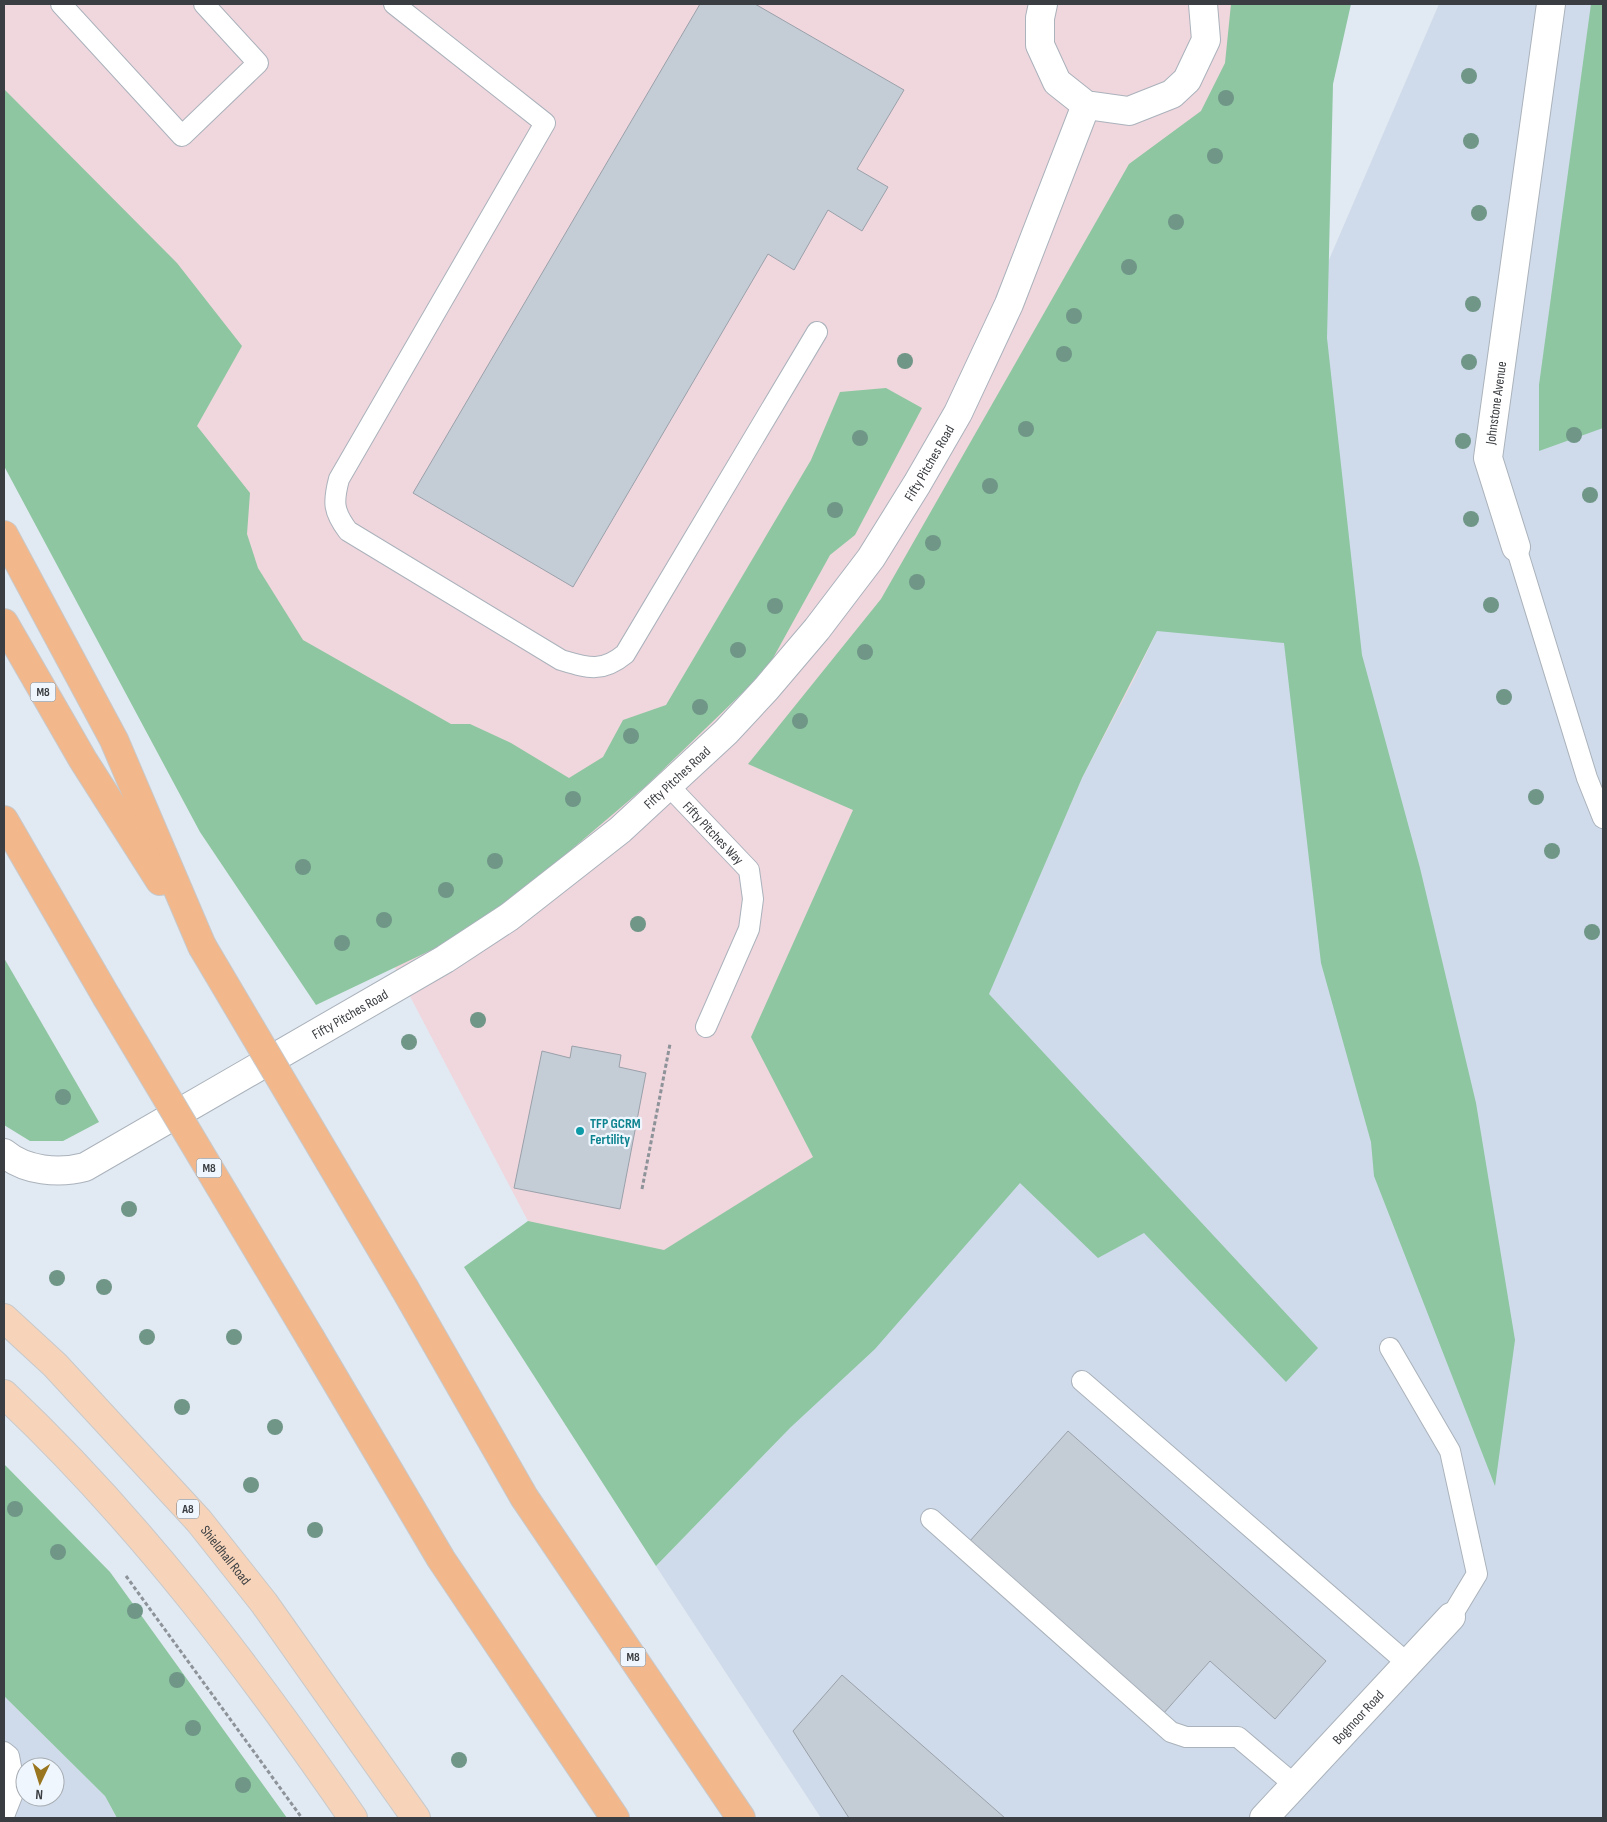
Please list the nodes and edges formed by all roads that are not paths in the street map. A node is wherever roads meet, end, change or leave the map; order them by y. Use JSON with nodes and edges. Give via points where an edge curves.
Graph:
{"nodes":[{"id":1,"x":61,"y":4,"type":"edge"},
{"id":2,"x":394,"y":4,"type":"edge"},
{"id":3,"x":1043,"y":4,"type":"edge"},
{"id":4,"x":1203,"y":4,"type":"edge"},
{"id":5,"x":1550,"y":4,"type":"edge"},
{"id":6,"x":214,"y":7,"type":"edge"},
{"id":7,"x":1086,"y":105,"type":"junction"},
{"id":8,"x":817,"y":332,"type":"dead end"},
{"id":9,"x":4,"y":535,"type":"edge"},
{"id":10,"x":1516,"y":546,"type":"joint"},
{"id":11,"x":4,"y":624,"type":"edge"},
{"id":12,"x":668,"y":784,"type":"junction"},
{"id":13,"x":1601,"y":807,"type":"edge"},
{"id":14,"x":4,"y":820,"type":"edge"},
{"id":15,"x":202,"y":946,"type":"junction"},
{"id":16,"x":706,"y":1027,"type":"dead end"},
{"id":17,"x":4,"y":1153,"type":"edge"},
{"id":18,"x":4,"y":1318,"type":"edge"},
{"id":19,"x":1390,"y":1348,"type":"dead end"},
{"id":20,"x":1082,"y":1381,"type":"dead end"},
{"id":21,"x":4,"y":1394,"type":"edge"},
{"id":22,"x":930,"y":1519,"type":"dead end"},
{"id":23,"x":1451,"y":1617,"type":"joint"},
{"id":24,"x":1407,"y":1663,"type":"junction"},
{"id":25,"x":4,"y":1752,"type":"edge"},
{"id":26,"x":1296,"y":1786,"type":"junction"},
{"id":27,"x":4,"y":1816,"type":"edge"},
{"id":28,"x":353,"y":1818,"type":"edge"},
{"id":29,"x":416,"y":1818,"type":"edge"},
{"id":30,"x":615,"y":1818,"type":"edge"},
{"id":31,"x":741,"y":1818,"type":"edge"},
{"id":32,"x":1264,"y":1818,"type":"edge"}],
"edges":[{"from":1,"to":6,"type":"lane","via":[[182,136],[258,64]]},
{"from":2,"to":8,"type":"lane","via":[[544,123],[339,479],[334,500],[339,518],[348,531],[561,660],[588,668],[613,664],[626,654]]},
{"from":3,"to":7,"type":"street","via":[[1040,45],[1057,82]]},
{"from":4,"to":7,"type":"street","via":[[1206,40],[1187,80],[1172,94],[1129,111]]},
{"from":5,"to":10,"type":"street","name":"Johnstone Avenue","via":[[1488,458]]},
{"from":7,"to":12,"type":"street","name":"Fifty Pitches Road","via":[[989,349],[958,413],[917,484],[871,558],[817,629],[726,732]]},
{"from":9,"to":15,"type":"highway","via":[[114,740]]},
{"from":10,"to":13,"type":"lane","name":"Johnstone Avenue"},
{"from":11,"to":15,"type":"highway","number":"M8","via":[[82,760]]},
{"from":12,"to":16,"type":"lane","name":"Fifty Pitches Way","via":[[749,870],[753,899],[749,929]]},
{"from":12,"to":17,"type":"street","name":"Fifty Pitches Road","via":[[620,830],[501,922],[445,959],[85,1167],[69,1172],[46,1170],[22,1164]]},
{"from":14,"to":30,"type":"highway","number":"M8","bridge":true,"via":[[441,1559]]},
{"from":15,"to":31,"type":"highway","number":"M8","bridge":true,"via":[[524,1496]]},
{"from":18,"to":29,"type":"main road","name":"Shieldhall Road","number":"A8","via":[[62,1372],[199,1521],[264,1603]]},
{"from":19,"to":23,"type":"lane","via":[[1450,1451],[1477,1574]]},
{"from":20,"to":24,"type":"lane"},
{"from":21,"to":28,"type":"main road","via":[[90,1480],[152,1550],[253,1677]]},
{"from":22,"to":26,"type":"lane","via":[[1171,1732],[1194,1738],[1238,1737]]},
{"from":23,"to":24,"type":"street","name":"Bogmoor Road"},
{"from":24,"to":26,"type":"street","name":"Bogmoor Road"},
{"from":25,"to":27,"type":"lane","via":[[9,1756],[15,1788]]},
{"from":26,"to":32,"type":"street","name":"Bogmoor Road"}]}
